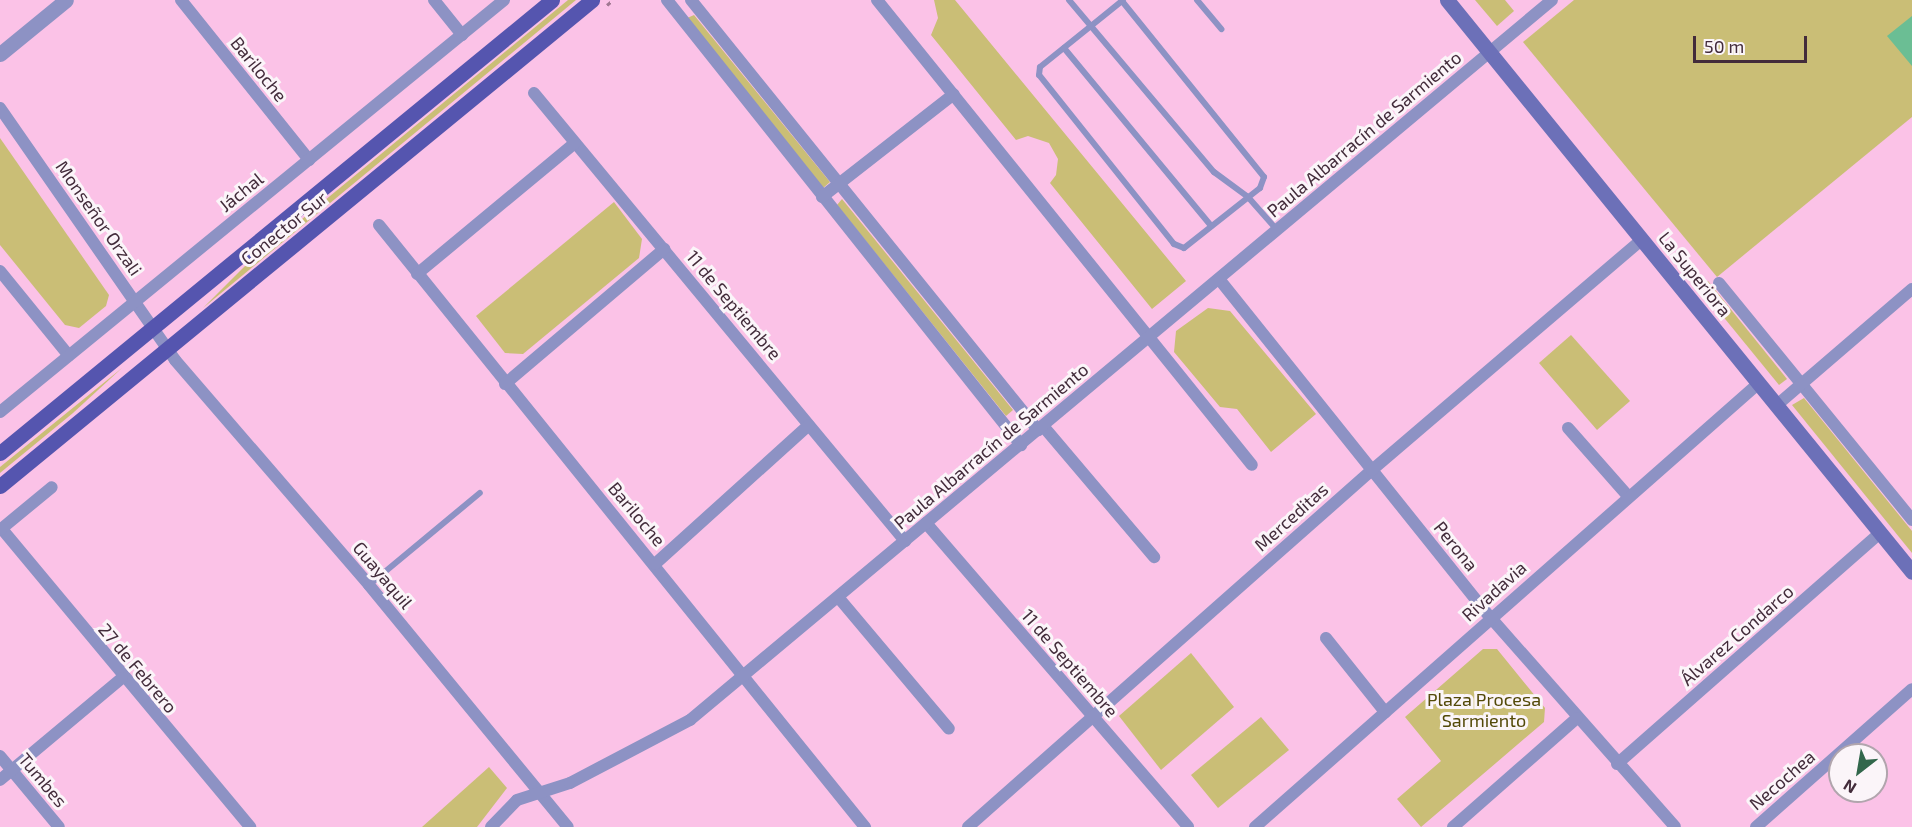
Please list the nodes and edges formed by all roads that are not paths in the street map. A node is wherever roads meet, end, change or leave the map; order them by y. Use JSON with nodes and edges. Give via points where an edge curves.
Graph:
{"nodes":[{"id":1,"x":66,"y":0,"type":"edge"},
{"id":2,"x":181,"y":0,"type":"edge"},
{"id":3,"x":434,"y":0,"type":"edge"},
{"id":4,"x":504,"y":0,"type":"edge"},
{"id":5,"x":552,"y":0,"type":"edge"},
{"id":6,"x":592,"y":0,"type":"edge"},
{"id":7,"x":667,"y":0,"type":"edge"},
{"id":8,"x":691,"y":0,"type":"edge"},
{"id":9,"x":877,"y":0,"type":"edge"},
{"id":10,"x":1069,"y":0,"type":"edge"},
{"id":11,"x":1197,"y":0,"type":"edge"},
{"id":12,"x":1447,"y":0,"type":"edge"},
{"id":13,"x":1552,"y":0,"type":"edge"},
{"id":14,"x":1123,"y":1,"type":"edge"},
{"id":15,"x":1091,"y":26,"type":"junction"},
{"id":16,"x":1221,"y":28,"type":"dead end"},
{"id":17,"x":462,"y":35,"type":"junction"},
{"id":18,"x":1064,"y":48,"type":"junction"},
{"id":19,"x":1490,"y":52,"type":"junction"},
{"id":20,"x":0,"y":54,"type":"edge"},
{"id":21,"x":534,"y":93,"type":"dead end"},
{"id":22,"x":954,"y":94,"type":"junction"},
{"id":23,"x":0,"y":108,"type":"edge"},
{"id":24,"x":575,"y":143,"type":"junction"},
{"id":25,"x":309,"y":160,"type":"junction"},
{"id":26,"x":839,"y":184,"type":"junction"},
{"id":27,"x":822,"y":197,"type":"junction"},
{"id":28,"x":1248,"y":197,"type":"junction"},
{"id":29,"x":379,"y":225,"type":"dead end"},
{"id":30,"x":1211,"y":226,"type":"junction"},
{"id":31,"x":1277,"y":230,"type":"junction"},
{"id":32,"x":1642,"y":239,"type":"junction"},
{"id":33,"x":664,"y":249,"type":"junction"},
{"id":34,"x":0,"y":271,"type":"edge"},
{"id":35,"x":417,"y":274,"type":"junction"},
{"id":36,"x":1219,"y":279,"type":"junction"},
{"id":37,"x":1719,"y":283,"type":"dead end"},
{"id":38,"x":1912,"y":289,"type":"edge"},
{"id":39,"x":135,"y":302,"type":"junction"},
{"id":40,"x":153,"y":328,"type":"junction"},
{"id":41,"x":1148,"y":338,"type":"junction"},
{"id":42,"x":168,"y":349,"type":"junction"},
{"id":43,"x":69,"y":356,"type":"junction"},
{"id":44,"x":1759,"y":383,"type":"junction"},
{"id":45,"x":505,"y":384,"type":"junction"},
{"id":46,"x":1801,"y":384,"type":"junction"},
{"id":47,"x":1777,"y":405,"type":"junction"},
{"id":48,"x":0,"y":412,"type":"edge"},
{"id":49,"x":809,"y":425,"type":"junction"},
{"id":50,"x":1040,"y":428,"type":"junction"},
{"id":51,"x":1568,"y":428,"type":"dead end"},
{"id":52,"x":1021,"y":445,"type":"junction"},
{"id":53,"x":0,"y":453,"type":"edge"},
{"id":54,"x":1252,"y":465,"type":"dead end"},
{"id":55,"x":1371,"y":470,"type":"junction"},
{"id":56,"x":0,"y":486,"type":"edge"},
{"id":57,"x":52,"y":487,"type":"dead end"},
{"id":58,"x":480,"y":493,"type":"dead end"},
{"id":59,"x":1628,"y":496,"type":"junction"},
{"id":60,"x":1912,"y":520,"type":"edge"},
{"id":61,"x":926,"y":523,"type":"junction"},
{"id":62,"x":1,"y":530,"type":"edge"},
{"id":63,"x":1880,"y":533,"type":"junction"},
{"id":64,"x":905,"y":541,"type":"junction"},
{"id":65,"x":1154,"y":557,"type":"dead end"},
{"id":66,"x":655,"y":564,"type":"junction"},
{"id":67,"x":1912,"y":572,"type":"edge"},
{"id":68,"x":369,"y":585,"type":"junction"},
{"id":69,"x":838,"y":597,"type":"junction"},
{"id":70,"x":1491,"y":618,"type":"junction"},
{"id":71,"x":1326,"y":638,"type":"dead end"},
{"id":72,"x":744,"y":676,"type":"junction"},
{"id":73,"x":122,"y":678,"type":"junction"},
{"id":74,"x":1912,"y":689,"type":"edge"},
{"id":75,"x":1385,"y":712,"type":"junction"},
{"id":76,"x":1093,"y":717,"type":"junction"},
{"id":77,"x":1577,"y":718,"type":"junction"},
{"id":78,"x":949,"y":729,"type":"dead end"},
{"id":79,"x":0,"y":756,"type":"edge"},
{"id":80,"x":1617,"y":764,"type":"junction"},
{"id":81,"x":11,"y":770,"type":"junction"},
{"id":82,"x":0,"y":780,"type":"edge"},
{"id":83,"x":540,"y":792,"type":"junction"},
{"id":84,"x":59,"y":827,"type":"edge"},
{"id":85,"x":250,"y":827,"type":"edge"},
{"id":86,"x":491,"y":827,"type":"edge"},
{"id":87,"x":568,"y":827,"type":"edge"},
{"id":88,"x":865,"y":827,"type":"edge"},
{"id":89,"x":968,"y":827,"type":"edge"},
{"id":90,"x":1188,"y":827,"type":"edge"},
{"id":91,"x":1255,"y":827,"type":"edge"},
{"id":92,"x":1453,"y":827,"type":"edge"},
{"id":93,"x":1675,"y":827,"type":"edge"},
{"id":94,"x":1756,"y":827,"type":"edge"}],
"edges":[{"from":1,"to":20,"type":"street"},
{"from":2,"to":25,"type":"street","name":"Bariloche"},
{"from":3,"to":17,"type":"street"},
{"from":4,"to":17,"type":"street","name":"Jáchal"},
{"from":5,"to":40,"type":"main road","name":"Conector Sur"},
{"from":6,"to":42,"type":"main road","name":"Conector Sur"},
{"from":7,"to":27,"type":"street"},
{"from":8,"to":26,"type":"street"},
{"from":9,"to":22,"type":"street"},
{"from":10,"to":15,"type":"lane"},
{"from":11,"to":16,"type":"lane"},
{"from":12,"to":19,"type":"main road","name":"La Superiora"},
{"from":13,"to":19,"type":"street","name":"Paula Albarracín de Sarmiento"},
{"from":14,"to":15,"type":"lane"},
{"from":14,"to":28,"type":"lane","via":[[1264,177],[1264,183]]},
{"from":15,"to":18,"type":"lane"},
{"from":15,"to":28,"type":"lane","via":[[1215,172]]},
{"from":17,"to":25,"type":"street","name":"Jáchal"},
{"from":18,"to":30,"type":"lane"},
{"from":18,"to":30,"type":"lane","via":[[1040,68],[1039,75],[1174,244],[1184,248]]},
{"from":19,"to":31,"type":"street","name":"Paula Albarracín de Sarmiento"},
{"from":19,"to":32,"type":"main road","name":"La Superiora"},
{"from":21,"to":24,"type":"street","name":"11 de Septiembre"},
{"from":22,"to":26,"type":"street"},
{"from":22,"to":41,"type":"street"},
{"from":23,"to":39,"type":"street","name":"Monseñor Orzali"},
{"from":24,"to":33,"type":"street","name":"11 de Septiembre"},
{"from":24,"to":35,"type":"street"},
{"from":25,"to":39,"type":"street","name":"Jáchal"},
{"from":26,"to":27,"type":"street"},
{"from":26,"to":50,"type":"street"},
{"from":27,"to":52,"type":"street"},
{"from":28,"to":30,"type":"lane"},
{"from":28,"to":31,"type":"lane"},
{"from":29,"to":35,"type":"street","name":"Bariloche"},
{"from":31,"to":36,"type":"street","name":"Paula Albarracín de Sarmiento"},
{"from":32,"to":44,"type":"main road","name":"La Superiora"},
{"from":32,"to":55,"type":"street","name":"Merceditas"},
{"from":33,"to":45,"type":"street"},
{"from":33,"to":49,"type":"street","name":"11 de Septiembre"},
{"from":34,"to":43,"type":"street"},
{"from":35,"to":45,"type":"street","name":"Bariloche"},
{"from":36,"to":41,"type":"street","name":"Paula Albarracín de Sarmiento"},
{"from":36,"to":55,"type":"street","name":"Perona"},
{"from":37,"to":46,"type":"street"},
{"from":38,"to":46,"type":"street"},
{"from":39,"to":40,"type":"street","name":"Monseñor Orzali"},
{"from":39,"to":43,"type":"street","name":"Jáchal"},
{"from":40,"to":42,"type":"street","name":"Monseñor Orzali"},
{"from":40,"to":53,"type":"main road","name":"Conector Sur"},
{"from":41,"to":50,"type":"street","name":"Paula Albarracín de Sarmiento"},
{"from":41,"to":54,"type":"street"},
{"from":42,"to":56,"type":"main road","name":"Conector Sur"},
{"from":42,"to":68,"type":"street","name":"Guayaquil"},
{"from":43,"to":48,"type":"street","name":"Jáchal"},
{"from":44,"to":47,"type":"main road","name":"La Superiora"},
{"from":44,"to":59,"type":"street","name":"Rivadavia"},
{"from":45,"to":66,"type":"street","name":"Bariloche"},
{"from":46,"to":47,"type":"street"},
{"from":46,"to":60,"type":"street"},
{"from":47,"to":63,"type":"main road","name":"La Superiora"},
{"from":49,"to":64,"type":"street","name":"11 de Septiembre"},
{"from":49,"to":66,"type":"street"},
{"from":50,"to":52,"type":"street","name":"Paula Albarracín de Sarmiento"},
{"from":50,"to":65,"type":"street"},
{"from":51,"to":59,"type":"street"},
{"from":52,"to":61,"type":"street","name":"Paula Albarracín de Sarmiento"},
{"from":55,"to":70,"type":"street","name":"Perona"},
{"from":55,"to":76,"type":"street","name":"Merceditas"},
{"from":57,"to":62,"type":"street"},
{"from":58,"to":68,"type":"lane"},
{"from":59,"to":70,"type":"street","name":"Rivadavia"},
{"from":61,"to":64,"type":"street","name":"Paula Albarracín de Sarmiento"},
{"from":61,"to":76,"type":"street","name":"11 de Septiembre"},
{"from":62,"to":73,"type":"street","name":"27 de Febrero"},
{"from":63,"to":67,"type":"main road","name":"La Superiora"},
{"from":63,"to":80,"type":"street","name":"Álvarez Condarco"},
{"from":64,"to":69,"type":"street","name":"Paula Albarracín de Sarmiento"},
{"from":66,"to":72,"type":"street","name":"Bariloche"},
{"from":68,"to":83,"type":"street","name":"Guayaquil"},
{"from":69,"to":72,"type":"street","name":"Paula Albarracín de Sarmiento"},
{"from":69,"to":78,"type":"street"},
{"from":70,"to":75,"type":"street","name":"Rivadavia"},
{"from":70,"to":77,"type":"street","name":"Perona"},
{"from":71,"to":75,"type":"street"},
{"from":72,"to":83,"type":"street","name":"Paula Albarracín de Sarmiento","via":[[664,736],[570,783]]},
{"from":72,"to":88,"type":"street","name":"Bariloche"},
{"from":73,"to":81,"type":"street"},
{"from":73,"to":85,"type":"street","name":"27 de Febrero"},
{"from":74,"to":94,"type":"street","name":"Necochea"},
{"from":75,"to":91,"type":"street","name":"Rivadavia"},
{"from":76,"to":89,"type":"street","name":"Merceditas"},
{"from":76,"to":90,"type":"street","name":"11 de Septiembre"},
{"from":77,"to":80,"type":"street","name":"Perona"},
{"from":77,"to":92,"type":"street"},
{"from":79,"to":81,"type":"street","name":"Tumbes"},
{"from":80,"to":93,"type":"street","name":"Perona"},
{"from":81,"to":82,"type":"street"},
{"from":81,"to":84,"type":"street","name":"Tumbes"},
{"from":83,"to":86,"type":"street","name":"Paula Albarracín de Sarmiento","via":[[517,800]]},
{"from":83,"to":87,"type":"street","name":"Guayaquil"}]}
